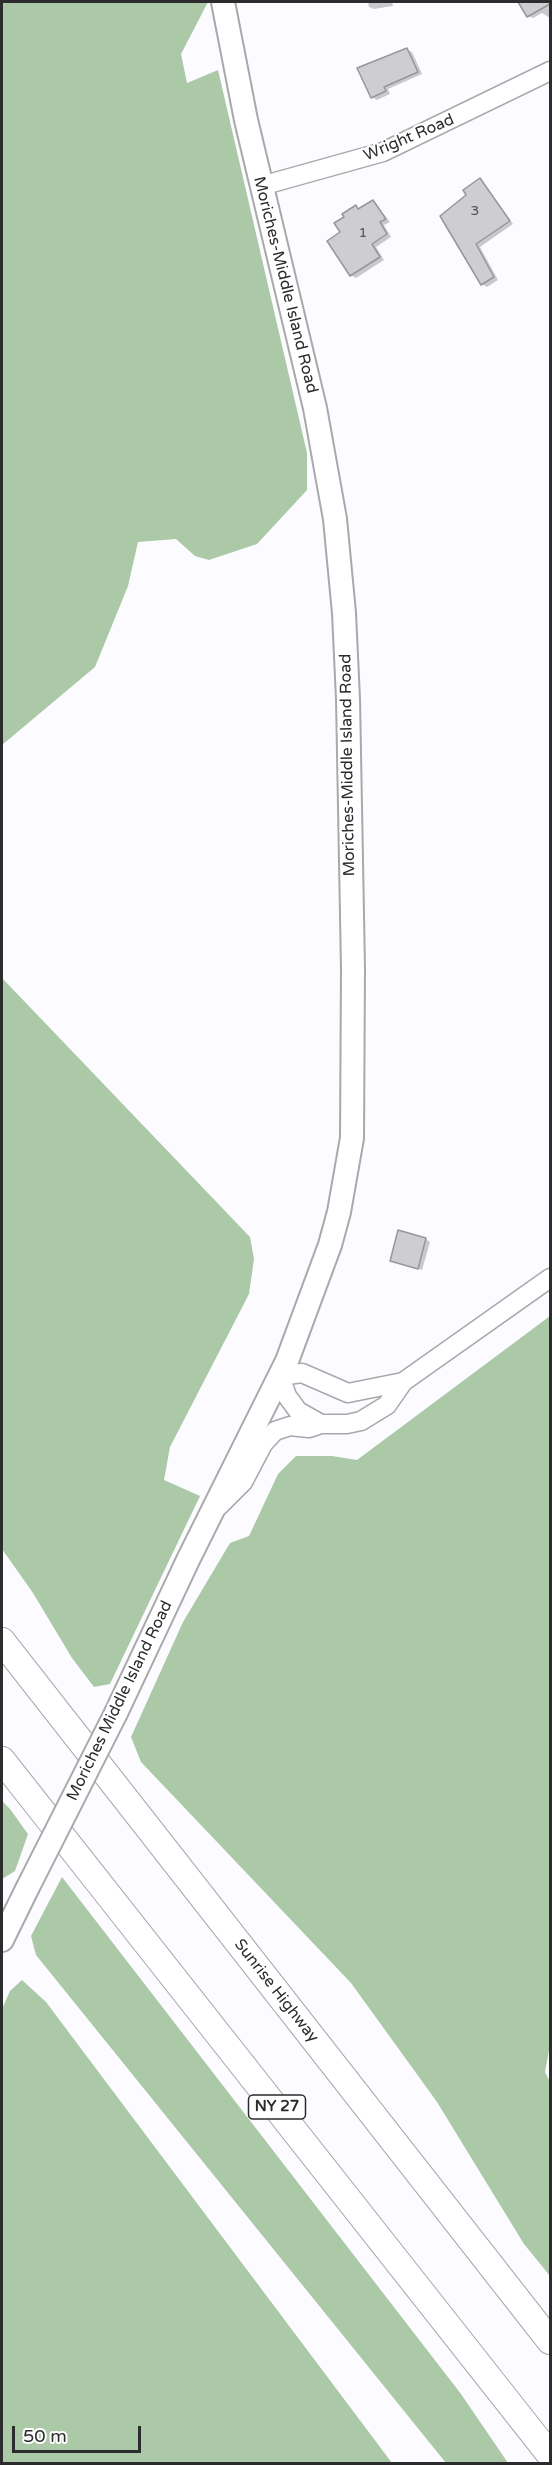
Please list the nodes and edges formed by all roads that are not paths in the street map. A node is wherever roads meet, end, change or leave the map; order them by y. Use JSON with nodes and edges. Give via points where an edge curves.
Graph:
{"nodes":[{"id":1,"x":223,"y":2,"type":"edge"},
{"id":2,"x":550,"y":72,"type":"edge"},
{"id":3,"x":261,"y":186,"type":"junction"},
{"id":4,"x":550,"y":1278,"type":"edge"},
{"id":5,"x":280,"y":1376,"type":"junction"},
{"id":6,"x":403,"y":1382,"type":"junction"},
{"id":7,"x":321,"y":1424,"type":"junction"},
{"id":8,"x":211,"y":1514,"type":"junction"},
{"id":9,"x":2,"y":1641,"type":"edge"},
{"id":10,"x":2,"y":1760,"type":"edge"},
{"id":11,"x":3,"y":1930,"type":"edge"},
{"id":12,"x":550,"y":2341,"type":"edge"},
{"id":13,"x":550,"y":2455,"type":"edge"}],
"edges":[{"from":1,"to":3,"type":"main road","name":"Moriches-Middle Island Road"},
{"from":2,"to":3,"type":"street","name":"Wright Road","via":[[383,152]]},
{"from":3,"to":5,"type":"main road","name":"Moriches-Middle Island Road","via":[[315,408],[335,519],[348,699],[353,969],[352,1137],[345,1182],[330,1245]]},
{"from":4,"to":6,"type":"street"},
{"from":5,"to":6,"type":"street","via":[[302,1372],[348,1393]]},
{"from":5,"to":7,"type":"street","via":[[298,1411]]},
{"from":5,"to":8,"type":"main road","name":"Moriches-Middle Island Road"},
{"from":6,"to":7,"type":"street","via":[[387,1405],[361,1421]]},
{"from":7,"to":8,"type":"street","via":[[275,1431],[263,1444],[243,1482]]},
{"from":8,"to":11,"type":"main road","name":"Moriches Middle Island Road","bridge":true,"via":[[116,1713]]},
{"from":9,"to":12,"type":"highway","name":"Sunrise Highway"},
{"from":10,"to":13,"type":"highway","number":"NY 27"}]}
